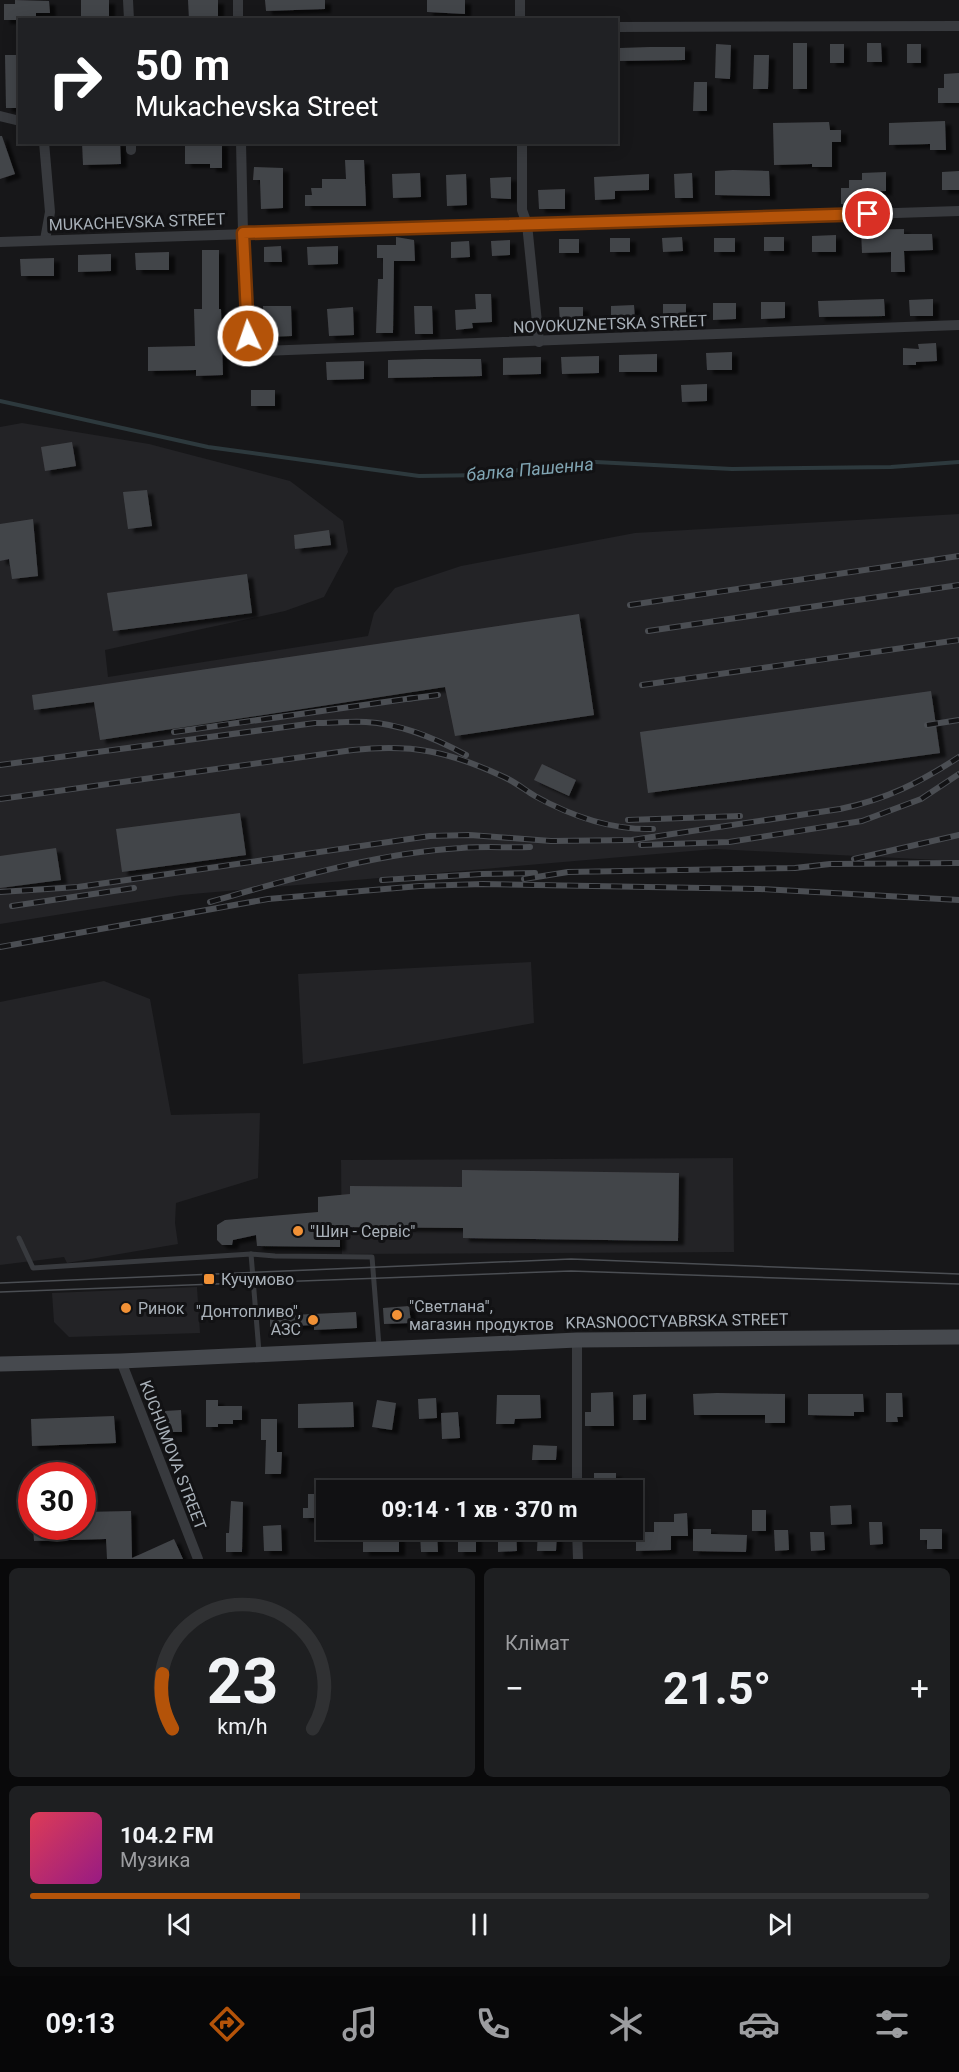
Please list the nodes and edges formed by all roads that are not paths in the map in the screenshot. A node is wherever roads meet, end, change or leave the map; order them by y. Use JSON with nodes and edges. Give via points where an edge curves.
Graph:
{"nodes":[{"id":1,"x":128,"y":0,"type":"edge"},
{"id":2,"x":238,"y":0,"type":"edge"},
{"id":3,"x":520,"y":0,"type":"edge"},
{"id":4,"x":129,"y":18,"type":"edge"},
{"id":5,"x":238,"y":18,"type":"edge"},
{"id":6,"x":520,"y":18,"type":"edge"},
{"id":7,"x":959,"y":26,"type":"edge"},
{"id":8,"x":618,"y":27,"type":"edge"},
{"id":9,"x":0,"y":116,"type":"edge"},
{"id":10,"x":18,"y":120,"type":"edge"},
{"id":11,"x":44,"y":144,"type":"edge"},
{"id":12,"x":241,"y":144,"type":"edge"},
{"id":13,"x":522,"y":144,"type":"edge"},
{"id":14,"x":959,"y":211,"type":"edge"},
{"id":15,"x":527,"y":224,"type":"junction"},
{"id":16,"x":243,"y":233,"type":"junction"},
{"id":17,"x":45,"y":240,"type":"junction"},
{"id":18,"x":0,"y":242,"type":"edge"},
{"id":19,"x":959,"y":325,"type":"edge"},
{"id":20,"x":539,"y":342,"type":"junction"},
{"id":21,"x":19,"y":1238,"type":"dead end"},
{"id":22,"x":251,"y":1254,"type":"junction"},
{"id":23,"x":959,"y":1337,"type":"edge"},
{"id":24,"x":577,"y":1340,"type":"junction"},
{"id":25,"x":379,"y":1348,"type":"junction"},
{"id":26,"x":259,"y":1354,"type":"junction"},
{"id":27,"x":121,"y":1361,"type":"junction"},
{"id":28,"x":0,"y":1364,"type":"edge"},
{"id":29,"x":577,"y":1480,"type":"edge"},
{"id":30,"x":577,"y":1540,"type":"edge"},
{"id":31,"x":198,"y":1559,"type":"edge"},
{"id":32,"x":578,"y":1559,"type":"edge"}],
"edges":[{"from":1,"to":4,"type":"street"},
{"from":2,"to":5,"type":"street"},
{"from":3,"to":6,"type":"street"},
{"from":7,"to":8,"type":"street"},
{"from":9,"to":10,"type":"street"},
{"from":11,"to":17,"type":"street","via":[[50,212]]},
{"from":12,"to":16,"type":"street"},
{"from":13,"to":15,"type":"street","via":[[522,210]]},
{"from":14,"to":15,"type":"street","name":"MUKACHEVSKA STREET"},
{"from":15,"to":16,"type":"street","name":"MUKACHEVSKA STREET"},
{"from":15,"to":20,"type":"street"},
{"from":16,"to":17,"type":"street","name":"MUKACHEVSKA STREET"},
{"from":16,"to":20,"type":"street","name":"NOVOKUZNETSKA STREET","via":[[248,336],[252,345],[262,351]]},
{"from":17,"to":18,"type":"street","name":"MUKACHEVSKA STREET"},
{"from":19,"to":20,"type":"street","name":"NOVOKUZNETSKA STREET"},
{"from":21,"to":22,"type":"lane","via":[[33,1268]]},
{"from":22,"to":25,"type":"lane","via":[[372,1257]]},
{"from":22,"to":26,"type":"lane"},
{"from":23,"to":24,"type":"main road","name":"KRASNOOCTYABRSKA STREET"},
{"from":24,"to":25,"type":"main road","name":"KRASNOOCTYABRSKA STREET"},
{"from":24,"to":29,"type":"street"},
{"from":25,"to":26,"type":"main road","name":"KRASNOOCTYABRSKA STREET"},
{"from":26,"to":27,"type":"main road","name":"KRASNOOCTYABRSKA STREET"},
{"from":27,"to":28,"type":"main road","name":"KRASNOOCTYABRSKA STREET"},
{"from":27,"to":31,"type":"street","name":"KUCHUMOVA STREET"},
{"from":30,"to":32,"type":"street"}]}
